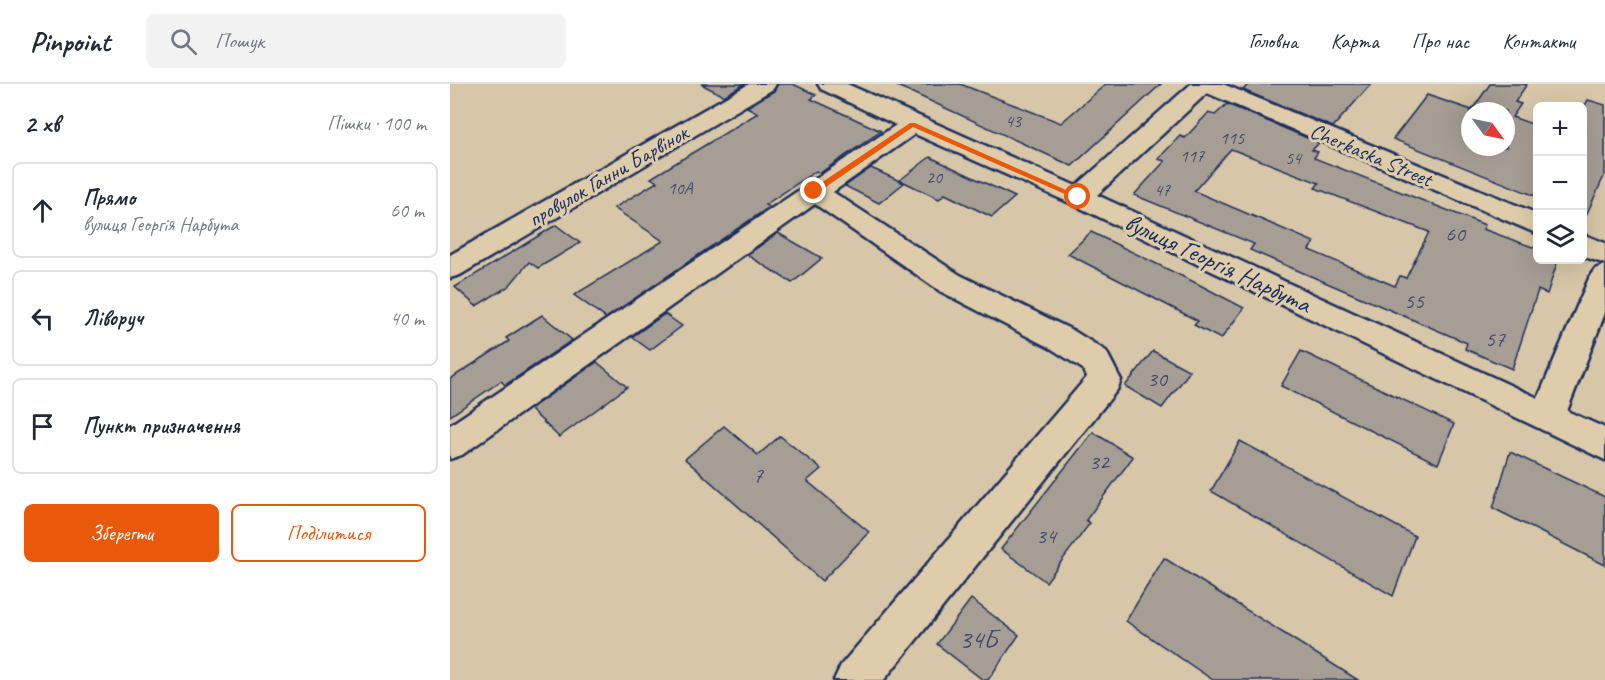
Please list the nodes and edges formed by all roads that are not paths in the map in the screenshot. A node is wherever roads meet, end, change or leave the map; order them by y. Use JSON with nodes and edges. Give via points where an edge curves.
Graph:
{"nodes":[{"id":1,"x":765,"y":84,"type":"edge"},
{"id":2,"x":829,"y":84,"type":"edge"},
{"id":3,"x":1204,"y":84,"type":"edge"},
{"id":4,"x":913,"y":124,"type":"junction"},
{"id":5,"x":814,"y":191,"type":"junction"},
{"id":6,"x":1078,"y":197,"type":"junction"},
{"id":7,"x":1533,"y":223,"type":"edge"},
{"id":8,"x":1587,"y":246,"type":"edge"},
{"id":9,"x":1605,"y":254,"type":"edge"},
{"id":10,"x":450,"y":268,"type":"edge"},
{"id":11,"x":1605,"y":276,"type":"edge"},
{"id":12,"x":1547,"y":418,"type":"junction"},
{"id":13,"x":450,"y":444,"type":"edge"},
{"id":14,"x":1605,"y":445,"type":"edge"},
{"id":15,"x":859,"y":679,"type":"edge"}],
"edges":[{"from":1,"to":10,"type":"street","name":"провулок Ганни Барвінок"},
{"from":2,"to":4,"type":"street","name":"вулиця Георгія Нарбута"},
{"from":3,"to":6,"type":"street"},
{"from":3,"to":7,"type":"street","name":"Cherkaska Street"},
{"from":4,"to":5,"type":"street"},
{"from":4,"to":6,"type":"street","name":"вулиця Георгія Нарбута"},
{"from":5,"to":13,"type":"street"},
{"from":5,"to":15,"type":"street","via":[[950,283],[1095,360],[1105,380]]},
{"from":6,"to":12,"type":"street","name":"вулиця Георгія Нарбута"},
{"from":8,"to":9,"type":"street"},
{"from":11,"to":12,"type":"street"},
{"from":12,"to":14,"type":"street","name":"вулиця Георгія Нарбута"}]}
